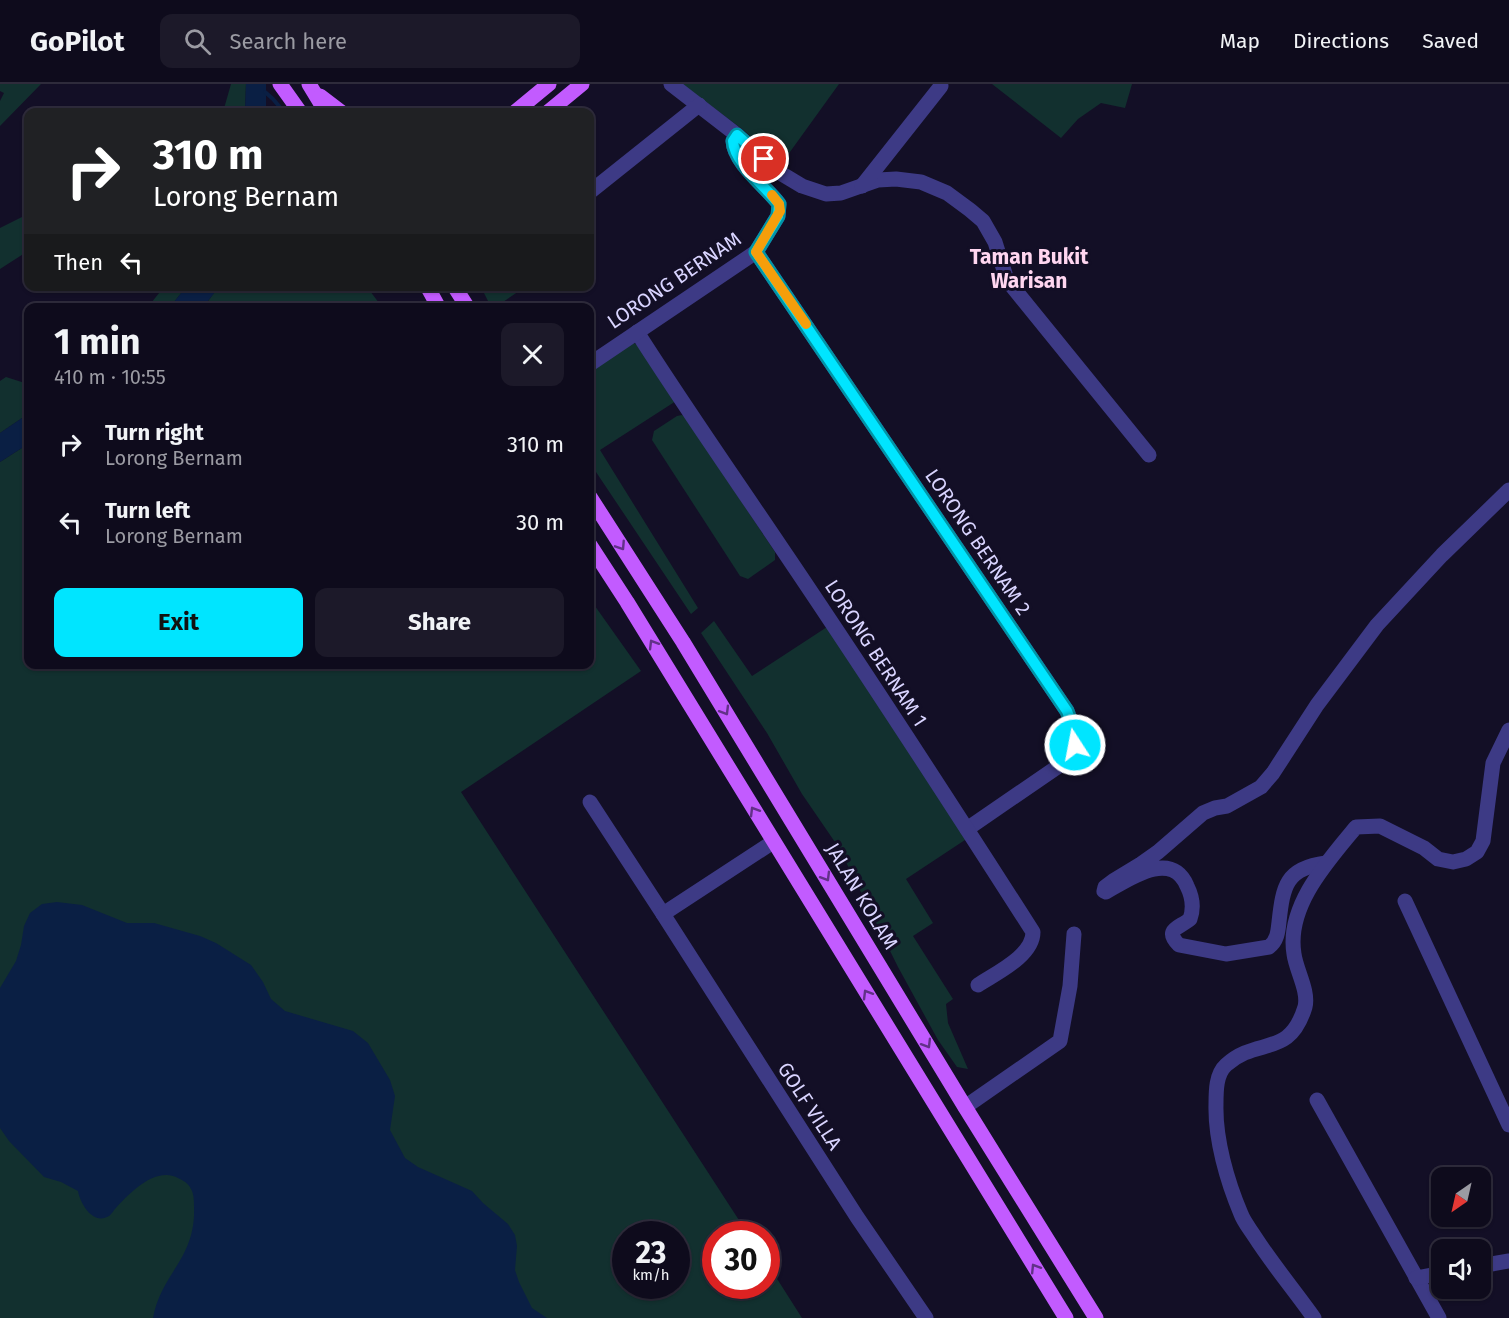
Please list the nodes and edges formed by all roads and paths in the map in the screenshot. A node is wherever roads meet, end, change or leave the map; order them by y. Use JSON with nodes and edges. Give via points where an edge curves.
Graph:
{"nodes":[{"id":1,"x":280,"y":84,"type":"edge"},
{"id":2,"x":549,"y":84,"type":"edge"},
{"id":3,"x":582,"y":84,"type":"edge"},
{"id":4,"x":671,"y":84,"type":"edge"},
{"id":5,"x":941,"y":86,"type":"dead end"},
{"id":6,"x":312,"y":88,"type":"edge"},
{"id":7,"x":699,"y":105,"type":"junction"},
{"id":8,"x":297,"y":108,"type":"edge"},
{"id":9,"x":323,"y":108,"type":"edge"},
{"id":10,"x":336,"y":108,"type":"edge"},
{"id":11,"x":520,"y":108,"type":"edge"},
{"id":12,"x":553,"y":108,"type":"edge"},
{"id":13,"x":737,"y":135,"type":"junction"},
{"id":14,"x":862,"y":186,"type":"junction"},
{"id":15,"x":594,"y":189,"type":"edge"},
{"id":16,"x":756,"y":252,"type":"junction"},
{"id":17,"x":637,"y":332,"type":"junction"},
{"id":18,"x":594,"y":361,"type":"edge"},
{"id":19,"x":1149,"y":455,"type":"dead end"},
{"id":20,"x":1509,"y":490,"type":"edge"},
{"id":21,"x":594,"y":502,"type":"edge"},
{"id":22,"x":594,"y":551,"type":"edge"},
{"id":23,"x":1509,"y":730,"type":"edge"},
{"id":24,"x":590,"y":802,"type":"dead end"},
{"id":25,"x":967,"y":829,"type":"junction"},
{"id":26,"x":773,"y":842,"type":"junction"},
{"id":27,"x":1326,"y":863,"type":"junction"},
{"id":28,"x":840,"y":899,"type":"junction"},
{"id":29,"x":1405,"y":901,"type":"dead end"},
{"id":30,"x":663,"y":914,"type":"junction"},
{"id":31,"x":829,"y":931,"type":"junction"},
{"id":32,"x":1074,"y":934,"type":"dead end"},
{"id":33,"x":978,"y":986,"type":"dead end"},
{"id":34,"x":1317,"y":1100,"type":"dead end"},
{"id":35,"x":965,"y":1107,"type":"junction"},
{"id":36,"x":1509,"y":1125,"type":"edge"},
{"id":37,"x":1509,"y":1261,"type":"edge"},
{"id":38,"x":1491,"y":1264,"type":"edge"},
{"id":39,"x":1431,"y":1275,"type":"edge"},
{"id":40,"x":1416,"y":1278,"type":"junction"},
{"id":41,"x":926,"y":1318,"type":"edge"},
{"id":42,"x":1066,"y":1318,"type":"edge"},
{"id":43,"x":1096,"y":1318,"type":"edge"},
{"id":44,"x":1314,"y":1318,"type":"edge"},
{"id":45,"x":1438,"y":1318,"type":"edge"}],
"edges":[{"from":1,"to":8,"type":"main road"},
{"from":2,"to":11,"type":"main road"},
{"from":3,"to":12,"type":"main road"},
{"from":4,"to":7,"type":"street"},
{"from":5,"to":14,"type":"street"},
{"from":6,"to":9,"type":"main road"},
{"from":6,"to":10,"type":"main road"},
{"from":7,"to":13,"type":"street"},
{"from":7,"to":15,"type":"street"},
{"from":13,"to":14,"type":"street","via":[[777,171],[802,186],[826,194]]},
{"from":13,"to":16,"type":"street","name":"LORONG BERNAM","via":[[733,141],[736,153],[779,204],[778,216]]},
{"from":14,"to":19,"type":"street","via":[[878,180],[921,182],[947,193],[983,221],[995,242],[1007,280]]},
{"from":16,"to":17,"type":"street","name":"LORONG BERNAM"},
{"from":16,"to":25,"type":"street","name":"LORONG BERNAM 2","via":[[1067,711],[1073,726],[1075,745],[1066,761]]},
{"from":17,"to":18,"type":"street","name":"LORONG BERNAM"},
{"from":17,"to":25,"type":"street","name":"LORONG BERNAM 1"},
{"from":20,"to":27,"type":"street","via":[[1377,625],[1261,787],[1227,806],[1203,813],[1142,864],[1113,880],[1104,891],[1155,868],[1171,869],[1183,877],[1192,901],[1190,919],[1175,928],[1174,939],[1179,945],[1226,954],[1274,943],[1289,881],[1296,871],[1308,865]]},
{"from":21,"to":28,"type":"main road","name":"JALAN KOLAM","one_way":true},
{"from":26,"to":22,"type":"main road","one_way":true},
{"from":23,"to":27,"type":"street","via":[[1493,763],[1483,841],[1477,852],[1453,862],[1438,859],[1380,826],[1356,828]]},
{"from":24,"to":30,"type":"street","name":"GOLF VILLA"},
{"from":25,"to":33,"type":"street","name":"LORONG BERNAM 1","via":[[1033,932],[1032,943],[1024,954]]},
{"from":26,"to":30,"type":"street"},
{"from":26,"to":31,"type":"main road"},
{"from":27,"to":44,"type":"street","via":[[1305,895],[1296,923],[1293,952],[1306,1004],[1293,1034],[1280,1043],[1239,1055],[1223,1067],[1216,1086],[1218,1142],[1241,1215]]},
{"from":28,"to":31,"type":"main road","via":[[839,922]]},
{"from":28,"to":35,"type":"main road","name":"JALAN KOLAM","one_way":true},
{"from":29,"to":36,"type":"street"},
{"from":30,"to":41,"type":"street","name":"GOLF VILLA"},
{"from":42,"to":31,"type":"main road","one_way":true},
{"from":32,"to":35,"type":"street","via":[[1060,1041]]},
{"from":34,"to":40,"type":"street"},
{"from":35,"to":43,"type":"main road","name":"JALAN KOLAM"},
{"from":37,"to":38,"type":"street"},
{"from":39,"to":40,"type":"street"},
{"from":40,"to":45,"type":"street"}]}
